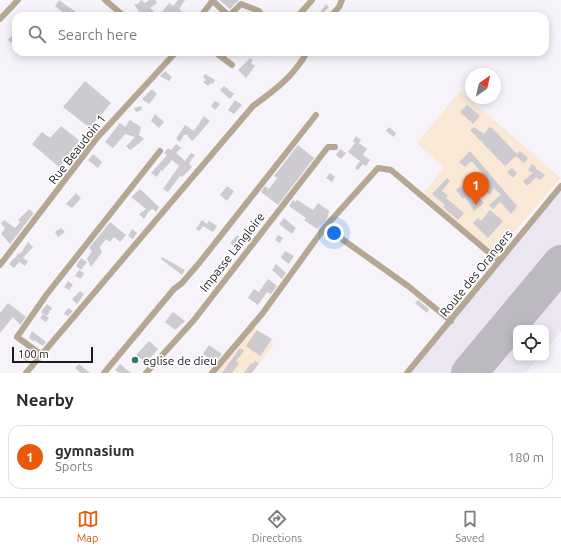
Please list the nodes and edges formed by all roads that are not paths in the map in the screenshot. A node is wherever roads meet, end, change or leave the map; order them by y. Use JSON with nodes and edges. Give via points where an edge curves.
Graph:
{"nodes":[{"id":1,"x":18,"y":0,"type":"edge"},
{"id":2,"x":105,"y":0,"type":"edge"},
{"id":3,"x":213,"y":0,"type":"edge"},
{"id":4,"x":312,"y":0,"type":"edge"},
{"id":5,"x":342,"y":0,"type":"edge"},
{"id":6,"x":119,"y":12,"type":"edge"},
{"id":7,"x":205,"y":12,"type":"edge"},
{"id":8,"x":225,"y":12,"type":"edge"},
{"id":9,"x":233,"y":12,"type":"edge"},
{"id":10,"x":260,"y":12,"type":"edge"},
{"id":11,"x":302,"y":12,"type":"edge"},
{"id":12,"x":334,"y":12,"type":"edge"},
{"id":13,"x":0,"y":19,"type":"edge"},
{"id":14,"x":171,"y":56,"type":"edge"},
{"id":15,"x":220,"y":56,"type":"edge"},
{"id":16,"x":305,"y":56,"type":"edge"},
{"id":17,"x":232,"y":65,"type":"dead end"},
{"id":18,"x":316,"y":115,"type":"dead end"},
{"id":19,"x":335,"y":147,"type":"dead end"},
{"id":20,"x":160,"y":151,"type":"dead end"},
{"id":21,"x":561,"y":186,"type":"edge"},
{"id":22,"x":325,"y":227,"type":"junction"},
{"id":23,"x":499,"y":261,"type":"junction"},
{"id":24,"x":0,"y":265,"type":"edge"},
{"id":25,"x":450,"y":321,"type":"junction"},
{"id":26,"x":42,"y":355,"type":"junction"},
{"id":27,"x":26,"y":373,"type":"edge"},
{"id":28,"x":104,"y":373,"type":"edge"},
{"id":29,"x":146,"y":373,"type":"edge"},
{"id":30,"x":212,"y":373,"type":"edge"},
{"id":31,"x":407,"y":373,"type":"edge"}],
"edges":[{"from":1,"to":13,"type":"street"},
{"from":2,"to":6,"type":"street"},
{"from":3,"to":7,"type":"street"},
{"from":3,"to":8,"type":"street"},
{"from":4,"to":11,"type":"street"},
{"from":5,"to":12,"type":"street"},
{"from":9,"to":10,"type":"street","via":[[241,4]]},
{"from":14,"to":24,"type":"street","name":"Rue Beaudoin 1","via":[[97,138]]},
{"from":15,"to":17,"type":"street"},
{"from":16,"to":26,"type":"street","via":[[282,85],[253,106]]},
{"from":18,"to":28,"type":"street","via":[[200,262],[174,289]]},
{"from":19,"to":29,"type":"street","name":"Impasse Langloire","via":[[328,147],[194,320]]},
{"from":20,"to":26,"type":"street","via":[[47,294],[17,337]]},
{"from":21,"to":23,"type":"street","name":"Route des Orangers"},
{"from":22,"to":23,"type":"street","via":[[378,168],[391,170]]},
{"from":22,"to":25,"type":"street","via":[[408,286]]},
{"from":22,"to":30,"type":"street","via":[[262,314]]},
{"from":23,"to":25,"type":"street","name":"Route des Orangers"},
{"from":25,"to":31,"type":"street","name":"Route des Orangers"},
{"from":26,"to":27,"type":"street"}]}
